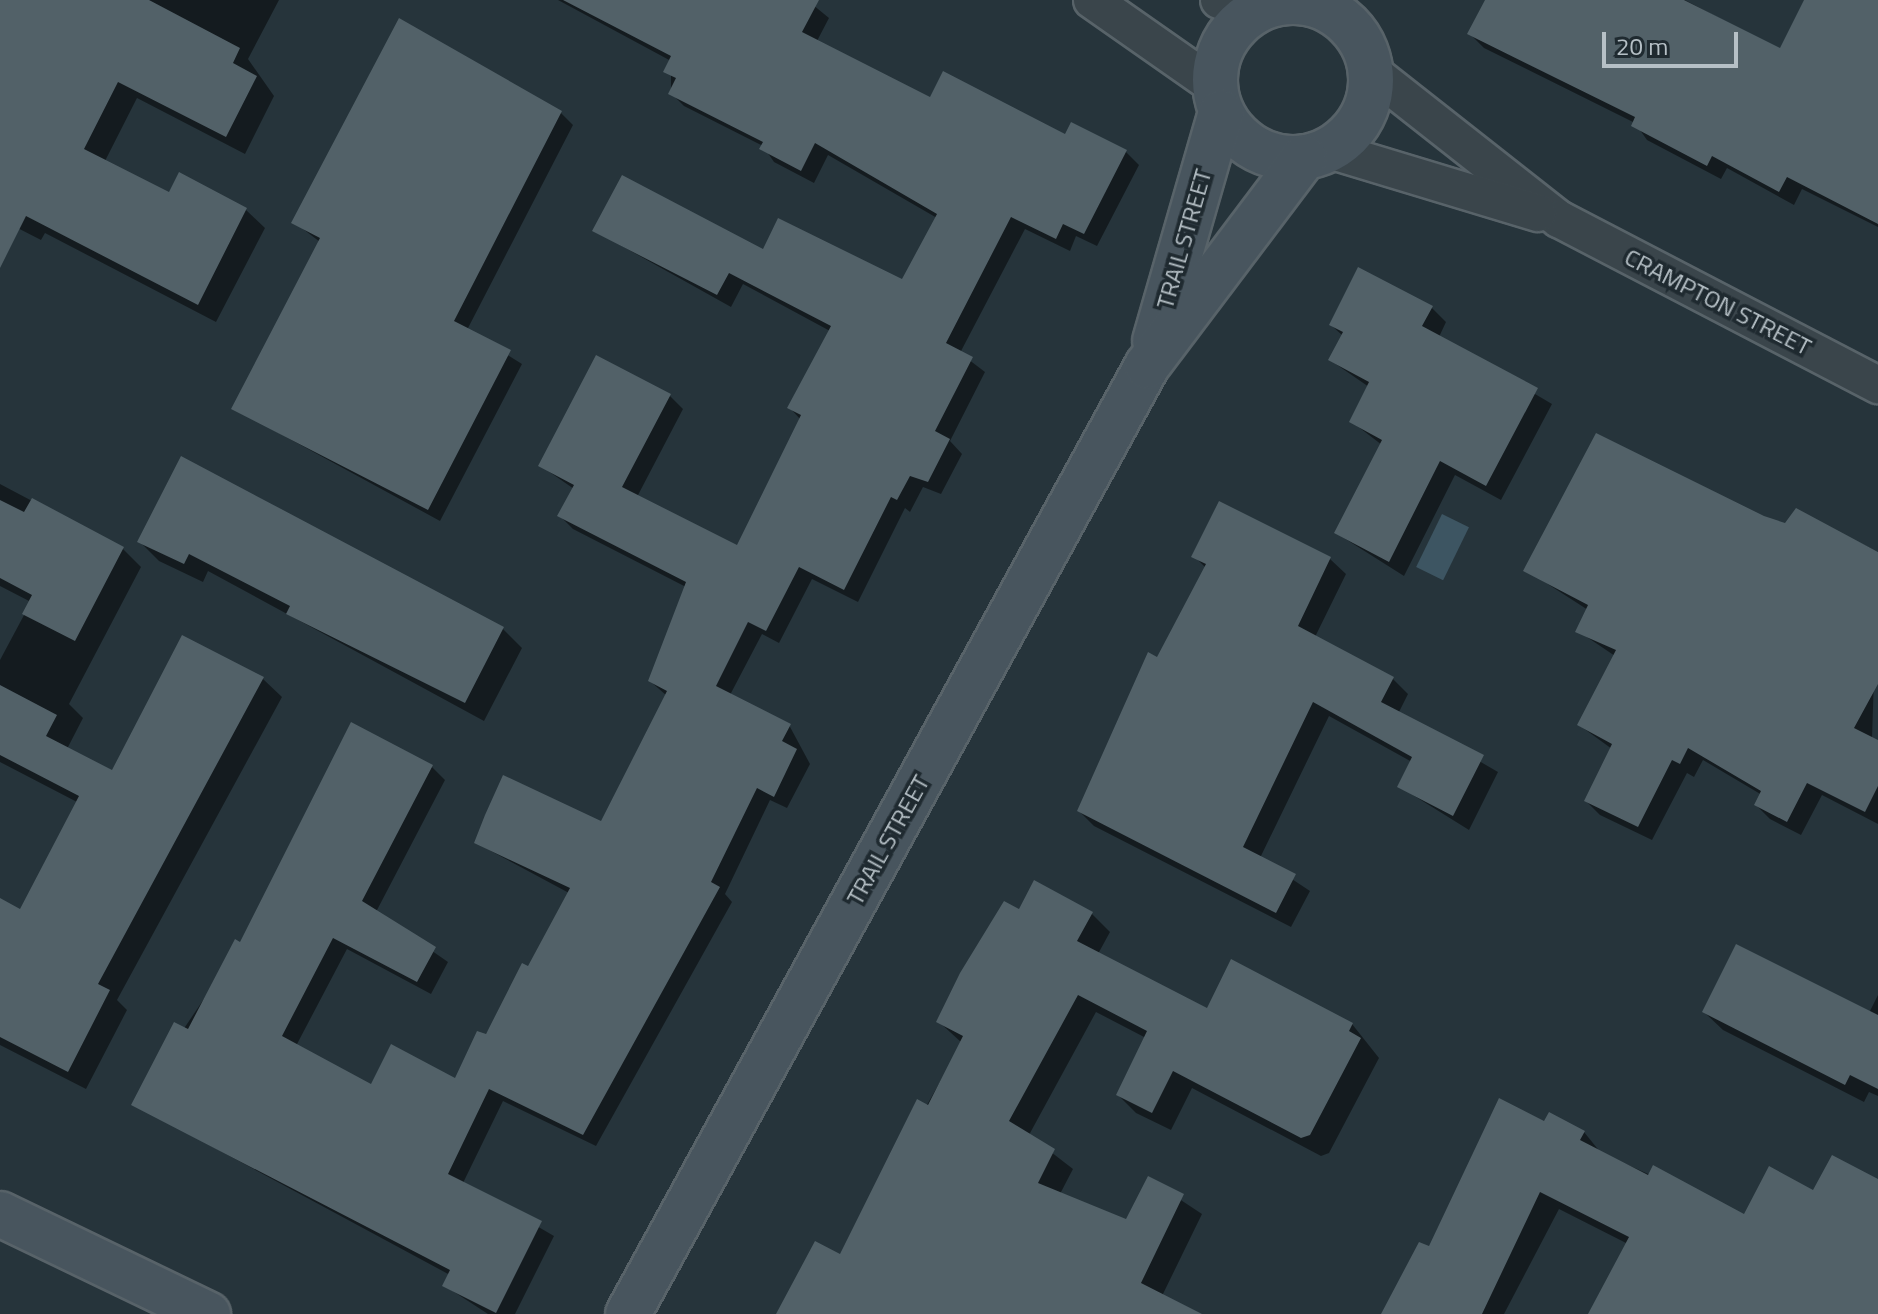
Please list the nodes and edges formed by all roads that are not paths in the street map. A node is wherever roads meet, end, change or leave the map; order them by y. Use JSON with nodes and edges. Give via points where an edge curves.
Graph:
{"nodes":[{"id":1,"x":1092,"y":0,"type":"edge"},
{"id":2,"x":1375,"y":0,"type":"edge"},
{"id":3,"x":1260,"y":3,"type":"edge"},
{"id":4,"x":1367,"y":58,"type":"junction"},
{"id":5,"x":1218,"y":99,"type":"junction"},
{"id":6,"x":1316,"y":154,"type":"junction"},
{"id":7,"x":1559,"y":219,"type":"junction"},
{"id":8,"x":1147,"y":366,"type":"junction"},
{"id":9,"x":1878,"y":385,"type":"edge"},
{"id":10,"x":0,"y":1214,"type":"edge"},
{"id":11,"x":208,"y":1314,"type":"edge"},
{"id":12,"x":628,"y":1314,"type":"edge"}],
"edges":[{"from":1,"to":5,"type":"street"},
{"from":2,"to":4,"type":"street"},
{"from":3,"to":4,"type":"street","via":[[1329,10]]},
{"from":3,"to":5,"type":"street","via":[[1224,43]]},
{"from":4,"to":6,"type":"street","via":[[1363,118]]},
{"from":4,"to":7,"type":"street","name":"CRAMPTON STREET"},
{"from":5,"to":6,"type":"street","via":[[1255,149]]},
{"from":5,"to":8,"type":"street","name":"TRAIL STREET"},
{"from":6,"to":7,"type":"street","name":"CRAMPTON STREET"},
{"from":6,"to":8,"type":"street","name":"TRAIL STREET"},
{"from":7,"to":9,"type":"street","name":"CRAMPTON STREET"},
{"from":8,"to":12,"type":"street","name":"TRAIL STREET"},
{"from":10,"to":11,"type":"street"}]}
